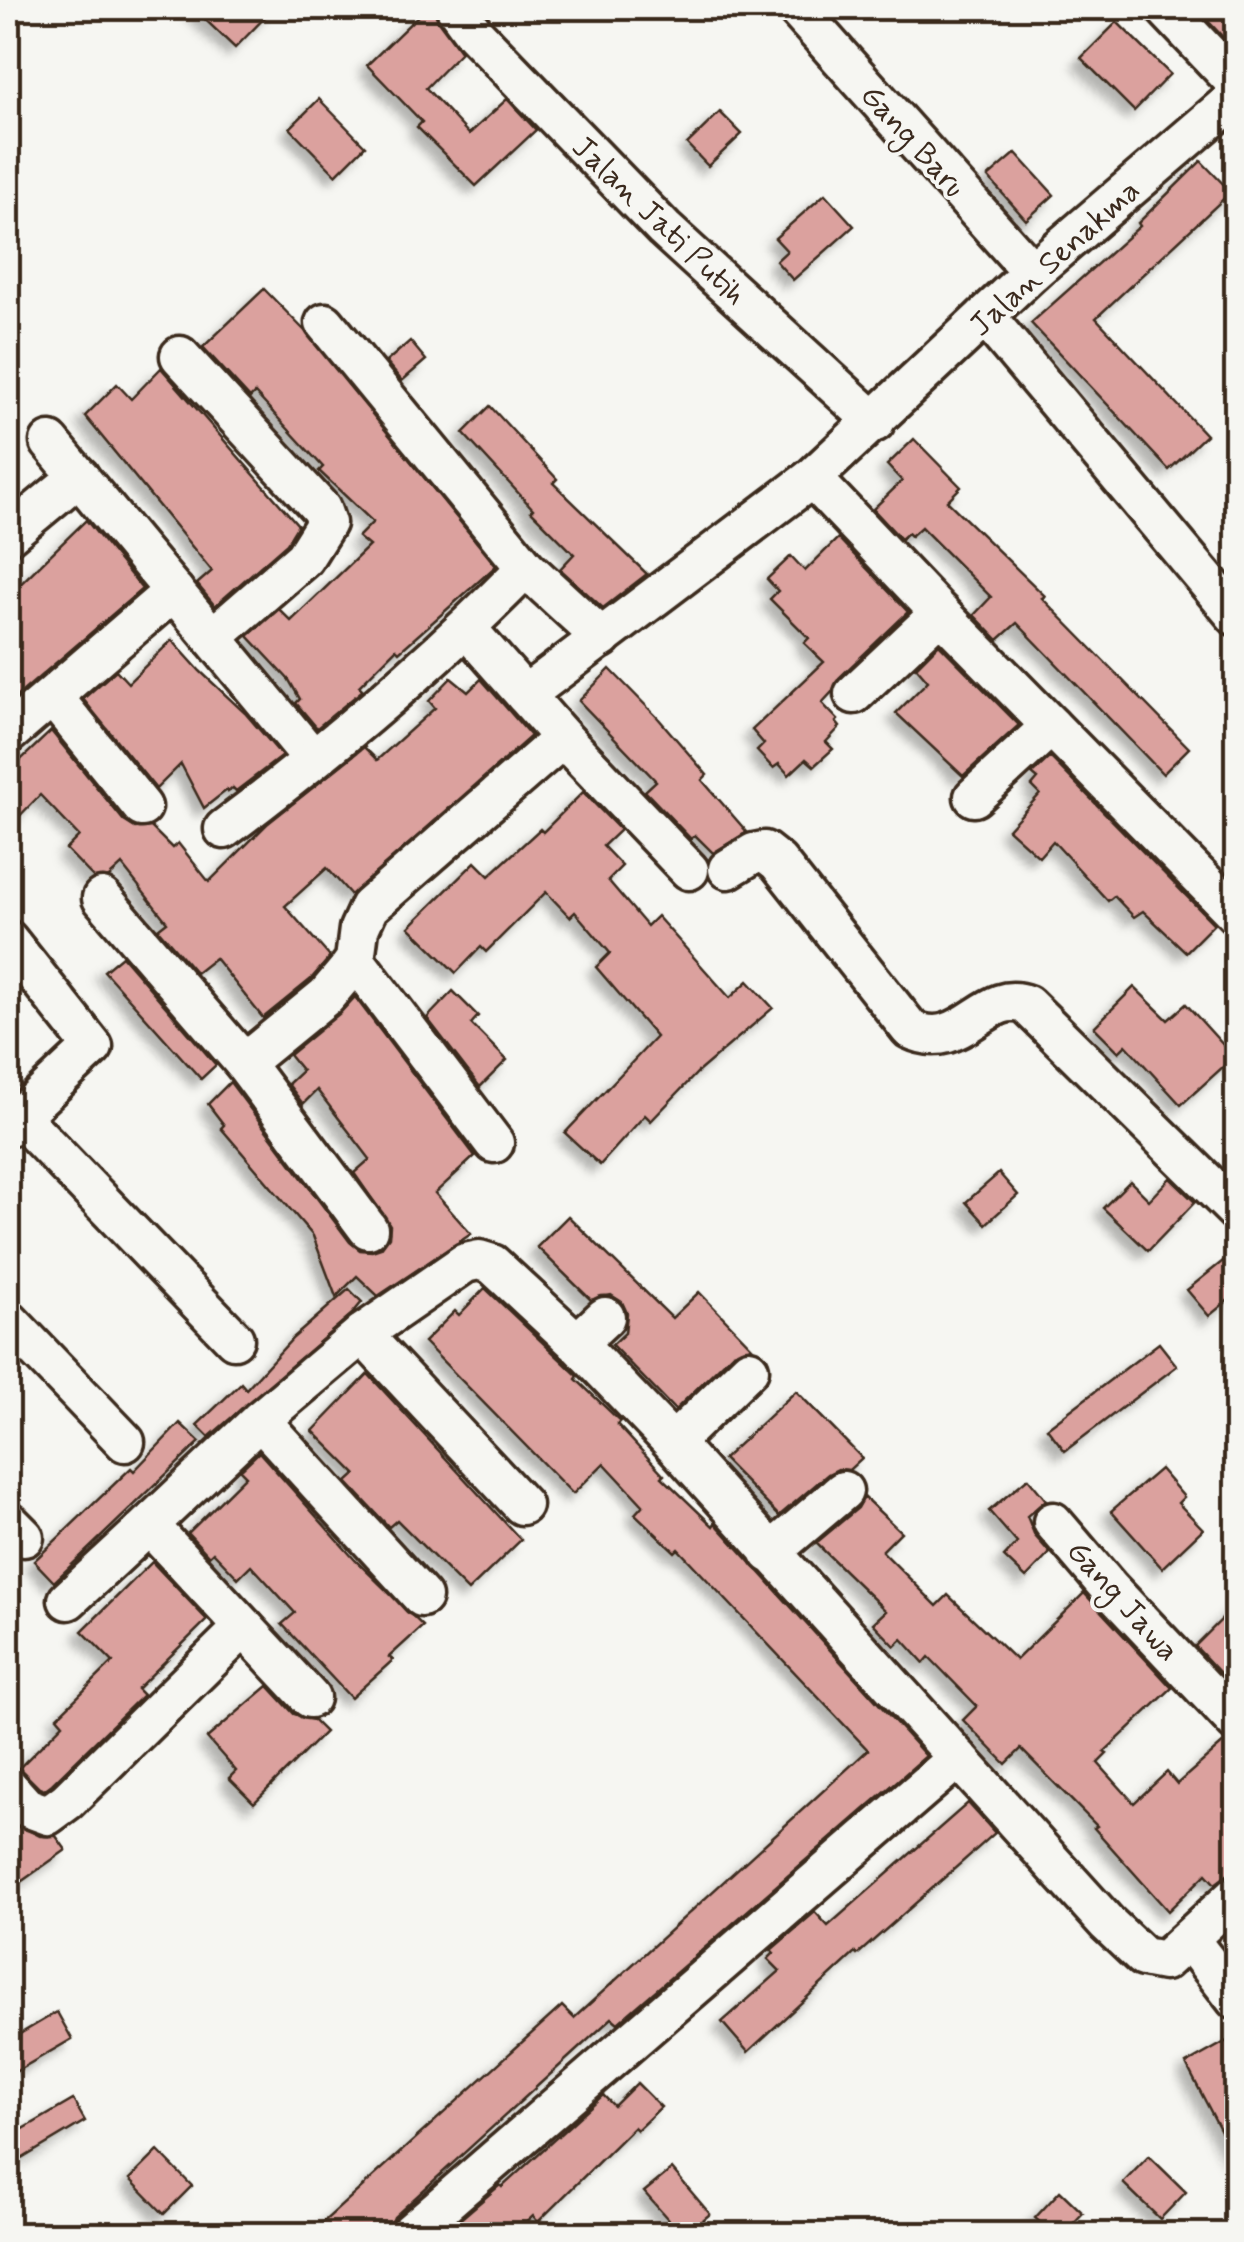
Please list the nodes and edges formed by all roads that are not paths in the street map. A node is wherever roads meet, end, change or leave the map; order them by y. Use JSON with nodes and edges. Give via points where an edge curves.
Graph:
{"nodes":[{"id":1,"x":456,"y":8,"type":"edge"},
{"id":2,"x":796,"y":8,"type":"edge"},
{"id":3,"x":1165,"y":8,"type":"edge"},
{"id":4,"x":1236,"y":83,"type":"edge"},
{"id":5,"x":1236,"y":97,"type":"edge"},
{"id":6,"x":1032,"y":272,"type":"junction"},
{"id":7,"x":986,"y":316,"type":"junction"},
{"id":8,"x":325,"y":323,"type":"dead end"},
{"id":9,"x":180,"y":356,"type":"dead end"},
{"id":10,"x":875,"y":422,"type":"junction"},
{"id":11,"x":50,"y":442,"type":"dead end"},
{"id":12,"x":79,"y":476,"type":"junction"},
{"id":13,"x":812,"y":478,"type":"junction"},
{"id":14,"x":8,"y":535,"type":"edge"},
{"id":15,"x":526,"y":568,"type":"junction"},
{"id":16,"x":174,"y":591,"type":"junction"},
{"id":17,"x":940,"y":613,"type":"junction"},
{"id":18,"x":1236,"y":616,"type":"edge"},
{"id":19,"x":466,"y":628,"type":"junction"},
{"id":20,"x":213,"y":637,"type":"junction"},
{"id":21,"x":602,"y":638,"type":"junction"},
{"id":22,"x":854,"y":694,"type":"dead end"},
{"id":23,"x":53,"y":696,"type":"junction"},
{"id":24,"x":526,"y":696,"type":"junction"},
{"id":25,"x":1051,"y":726,"type":"junction"},
{"id":26,"x":8,"y":734,"type":"edge"},
{"id":27,"x":563,"y":738,"type":"junction"},
{"id":28,"x":313,"y":760,"type":"junction"},
{"id":29,"x":974,"y":797,"type":"dead end"},
{"id":30,"x":142,"y":807,"type":"dead end"},
{"id":31,"x":224,"y":829,"type":"dead end"},
{"id":32,"x":728,"y":869,"type":"dead end"},
{"id":33,"x":689,"y":870,"type":"dead end"},
{"id":34,"x":102,"y":898,"type":"dead end"},
{"id":35,"x":1236,"y":914,"type":"edge"},
{"id":36,"x":8,"y":940,"type":"edge"},
{"id":37,"x":355,"y":960,"type":"junction"},
{"id":38,"x":244,"y":1063,"type":"junction"},
{"id":39,"x":13,"y":1121,"type":"edge"},
{"id":40,"x":494,"y":1143,"type":"dead end"},
{"id":41,"x":1236,"y":1211,"type":"edge"},
{"id":42,"x":368,"y":1229,"type":"dead end"},
{"id":43,"x":605,"y":1317,"type":"dead end"},
{"id":44,"x":8,"y":1320,"type":"edge"},
{"id":45,"x":362,"y":1334,"type":"junction"},
{"id":46,"x":234,"y":1339,"type":"dead end"},
{"id":47,"x":577,"y":1342,"type":"junction"},
{"id":48,"x":749,"y":1369,"type":"dead end"},
{"id":49,"x":260,"y":1420,"type":"junction"},
{"id":50,"x":125,"y":1442,"type":"dead end"},
{"id":51,"x":673,"y":1443,"type":"junction"},
{"id":52,"x":842,"y":1491,"type":"dead end"},
{"id":53,"x":522,"y":1505,"type":"dead end"},
{"id":54,"x":1054,"y":1522,"type":"dead end"},
{"id":55,"x":149,"y":1525,"type":"junction"},
{"id":56,"x":770,"y":1554,"type":"junction"},
{"id":57,"x":422,"y":1597,"type":"dead end"},
{"id":58,"x":68,"y":1600,"type":"dead end"},
{"id":59,"x":244,"y":1627,"type":"junction"},
{"id":60,"x":310,"y":1698,"type":"dead end"},
{"id":61,"x":1236,"y":1722,"type":"edge"},
{"id":62,"x":958,"y":1758,"type":"junction"},
{"id":63,"x":8,"y":1787,"type":"edge"},
{"id":64,"x":1236,"y":1894,"type":"edge"},
{"id":65,"x":1189,"y":1939,"type":"junction"},
{"id":66,"x":1236,"y":2000,"type":"edge"},
{"id":67,"x":410,"y":2234,"type":"edge"}],
"edges":[{"from":1,"to":10,"type":"street","name":"Jalan Jati Putih","via":[[664,229]]},
{"from":2,"to":6,"type":"street","name":"Gang Baru"},
{"from":3,"to":4,"type":"street"},
{"from":5,"to":6,"type":"street","name":"Jalan Senakma"},
{"from":6,"to":7,"type":"street","name":"Jalan Senakma"},
{"from":7,"to":10,"type":"street","name":"Jalan Senakma"},
{"from":7,"to":18,"type":"street"},
{"from":8,"to":15,"type":"street"},
{"from":9,"to":20,"type":"street","via":[[321,509],[326,523],[304,558]]},
{"from":10,"to":13,"type":"street","name":"Jalan Senakma"},
{"from":11,"to":12,"type":"street"},
{"from":12,"to":14,"type":"street"},
{"from":12,"to":16,"type":"street"},
{"from":13,"to":17,"type":"street"},
{"from":13,"to":21,"type":"street","name":"Jalan Senakma"},
{"from":15,"to":19,"type":"street"},
{"from":15,"to":21,"type":"street"},
{"from":16,"to":20,"type":"street"},
{"from":16,"to":23,"type":"street"},
{"from":17,"to":22,"type":"street"},
{"from":17,"to":25,"type":"street"},
{"from":19,"to":24,"type":"street"},
{"from":19,"to":28,"type":"street"},
{"from":20,"to":28,"type":"street"},
{"from":21,"to":24,"type":"street","name":"Jalan Senakma"},
{"from":23,"to":26,"type":"street"},
{"from":23,"to":30,"type":"street"},
{"from":24,"to":27,"type":"street"},
{"from":25,"to":29,"type":"street"},
{"from":25,"to":35,"type":"street"},
{"from":27,"to":33,"type":"street"},
{"from":27,"to":37,"type":"street","via":[[369,907],[358,929]]},
{"from":28,"to":31,"type":"street"},
{"from":32,"to":41,"type":"street","via":[[764,851],[778,862],[910,1029],[926,1037],[941,1037],[1001,1004],[1027,1005]]},
{"from":34,"to":38,"type":"street"},
{"from":36,"to":39,"type":"street","via":[[93,1047]]},
{"from":37,"to":38,"type":"street","via":[[326,996]]},
{"from":37,"to":40,"type":"street"},
{"from":38,"to":42,"type":"street"},
{"from":39,"to":46,"type":"street"},
{"from":43,"to":47,"type":"street"},
{"from":44,"to":50,"type":"street"},
{"from":45,"to":47,"type":"street","via":[[479,1260],[492,1264]]},
{"from":45,"to":49,"type":"street"},
{"from":45,"to":53,"type":"street"},
{"from":47,"to":51,"type":"street"},
{"from":48,"to":51,"type":"street"},
{"from":49,"to":55,"type":"street"},
{"from":49,"to":57,"type":"street"},
{"from":51,"to":56,"type":"street"},
{"from":52,"to":56,"type":"street"},
{"from":54,"to":61,"type":"street","name":"Gang Jawa"},
{"from":55,"to":58,"type":"street"},
{"from":55,"to":59,"type":"street"},
{"from":56,"to":62,"type":"street"},
{"from":59,"to":60,"type":"street"},
{"from":59,"to":63,"type":"street","via":[[48,1815],[26,1807]]},
{"from":62,"to":65,"type":"street","via":[[1143,1958],[1164,1961]]},
{"from":62,"to":67,"type":"street"},
{"from":64,"to":65,"type":"street"},
{"from":65,"to":66,"type":"street"}]}
